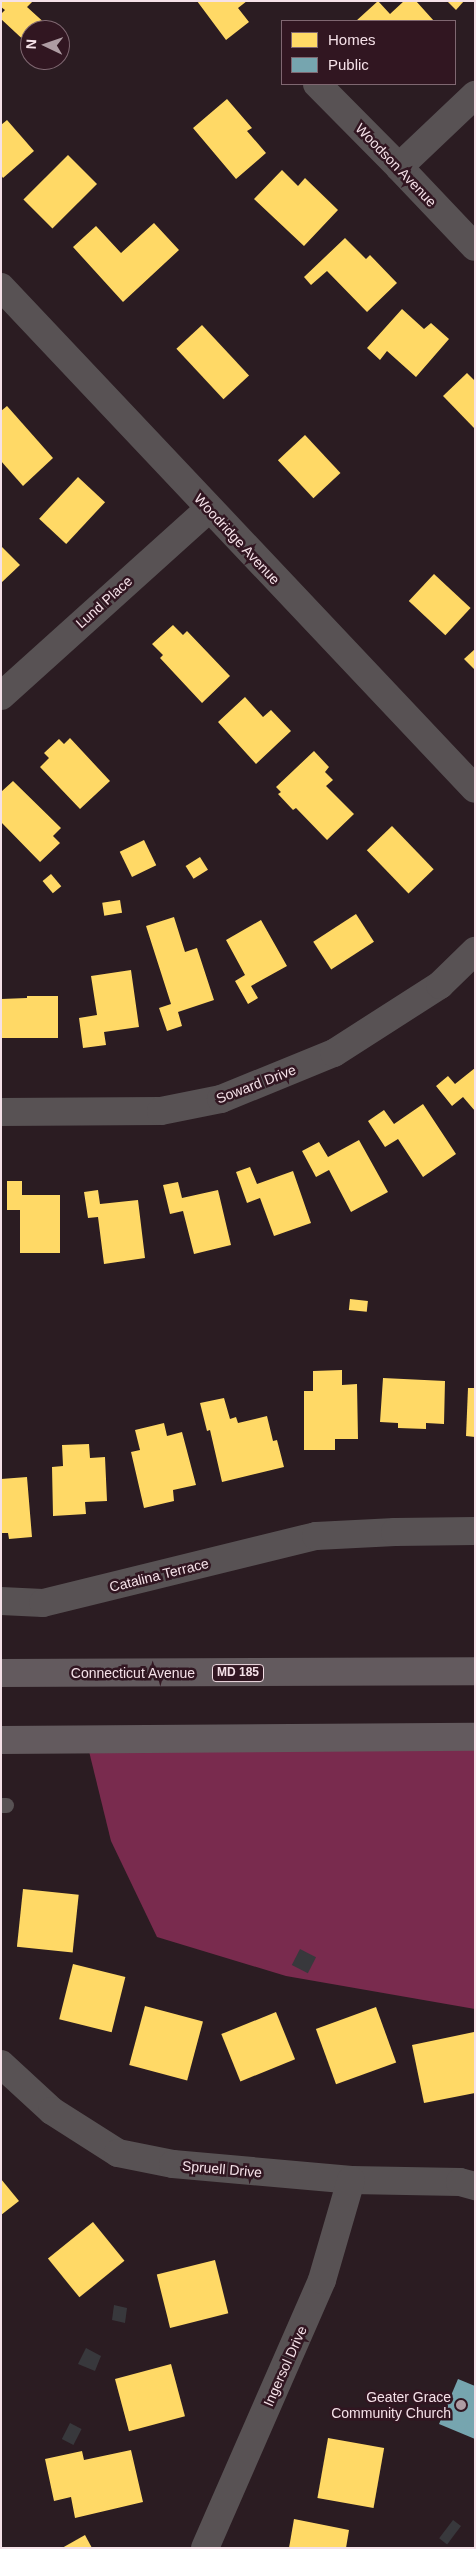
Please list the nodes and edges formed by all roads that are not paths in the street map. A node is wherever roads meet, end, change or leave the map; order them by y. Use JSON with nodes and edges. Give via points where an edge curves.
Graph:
{"nodes":[{"id":1,"x":318,"y":85,"type":"edge"},
{"id":2,"x":475,"y":95,"type":"edge"},
{"id":3,"x":399,"y":166,"type":"junction"},
{"id":4,"x":475,"y":248,"type":"edge"},
{"id":5,"x":1,"y":287,"type":"edge"},
{"id":6,"x":209,"y":509,"type":"junction"},
{"id":7,"x":1,"y":696,"type":"edge"},
{"id":8,"x":475,"y":790,"type":"edge"},
{"id":9,"x":475,"y":951,"type":"edge"},
{"id":10,"x":1,"y":1112,"type":"edge"},
{"id":11,"x":475,"y":1531,"type":"edge"},
{"id":12,"x":1,"y":1601,"type":"edge"},
{"id":13,"x":475,"y":1671,"type":"edge"},
{"id":14,"x":1,"y":1673,"type":"edge"},
{"id":15,"x":475,"y":1737,"type":"edge"},
{"id":16,"x":1,"y":1740,"type":"edge"},
{"id":17,"x":2,"y":2065,"type":"edge"},
{"id":18,"x":351,"y":2180,"type":"junction"},
{"id":19,"x":475,"y":2186,"type":"edge"},
{"id":20,"x":205,"y":2548,"type":"edge"}],
"edges":[{"from":1,"to":3,"type":"street","name":"Woodson Avenue"},
{"from":2,"to":3,"type":"street"},
{"from":3,"to":4,"type":"street","name":"Woodson Avenue"},
{"from":5,"to":6,"type":"street","name":"Woodridge Avenue"},
{"from":6,"to":7,"type":"street","name":"Lund Place"},
{"from":6,"to":8,"type":"street","name":"Woodridge Avenue"},
{"from":9,"to":10,"type":"street","name":"Soward Drive","via":[[440,985],[334,1053],[221,1099],[161,1111]]},
{"from":11,"to":12,"type":"street","name":"Catalina Terrace","via":[[316,1536],[43,1603]]},
{"from":13,"to":14,"type":"main road","name":"Connecticut Avenue","number":"MD 185"},
{"from":15,"to":16,"type":"main road"},
{"from":17,"to":18,"type":"street","name":"Spruell Drive","via":[[52,2112],[118,2153],[173,2164]]},
{"from":18,"to":19,"type":"street","name":"Spruell Drive","via":[[460,2182]]},
{"from":18,"to":20,"type":"street","name":"Ingersol Drive","via":[[322,2280]]}]}
